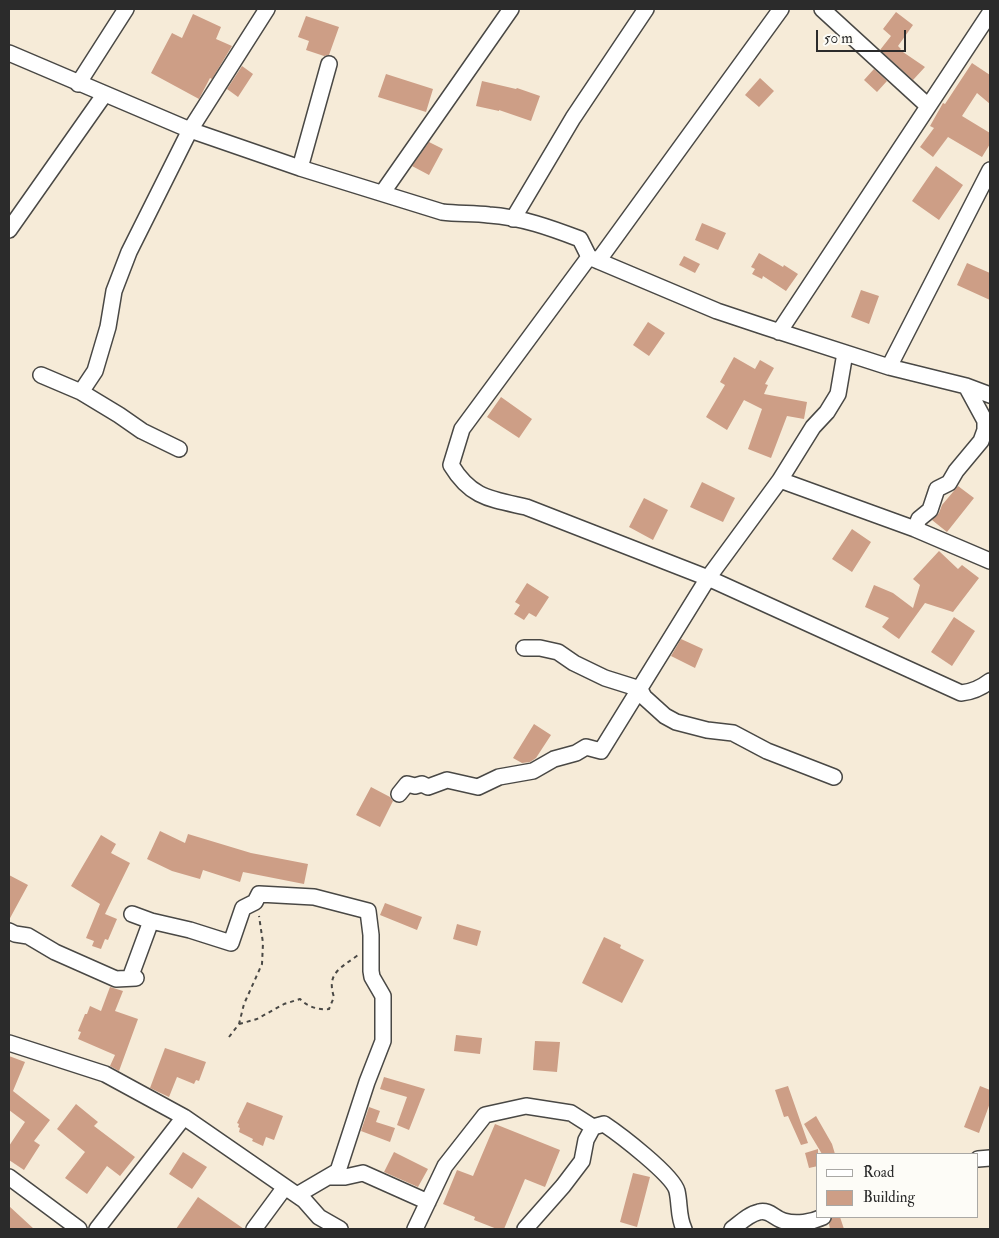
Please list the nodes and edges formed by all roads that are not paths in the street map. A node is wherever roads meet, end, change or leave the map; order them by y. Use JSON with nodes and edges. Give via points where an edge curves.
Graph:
{"nodes":[{"id":1,"x":126,"y":9,"type":"edge"},
{"id":2,"x":267,"y":9,"type":"edge"},
{"id":3,"x":510,"y":9,"type":"edge"},
{"id":4,"x":646,"y":9,"type":"edge"},
{"id":5,"x":781,"y":9,"type":"edge"},
{"id":6,"x":822,"y":9,"type":"edge"},
{"id":7,"x":990,"y":13,"type":"edge"},
{"id":8,"x":9,"y":53,"type":"edge"},
{"id":9,"x":329,"y":64,"type":"dead end"},
{"id":10,"x":78,"y":84,"type":"junction"},
{"id":11,"x":104,"y":95,"type":"junction"},
{"id":12,"x":928,"y":106,"type":"junction"},
{"id":13,"x":190,"y":130,"type":"junction"},
{"id":14,"x":300,"y":168,"type":"junction"},
{"id":15,"x":990,"y":170,"type":"edge"},
{"id":16,"x":383,"y":192,"type":"junction"},
{"id":17,"x":513,"y":219,"type":"junction"},
{"id":18,"x":9,"y":230,"type":"edge"},
{"id":19,"x":593,"y":259,"type":"junction"},
{"id":20,"x":779,"y":332,"type":"junction"},
{"id":21,"x":845,"y":353,"type":"junction"},
{"id":22,"x":889,"y":367,"type":"junction"},
{"id":23,"x":41,"y":375,"type":"dead end"},
{"id":24,"x":966,"y":386,"type":"junction"},
{"id":25,"x":81,"y":392,"type":"junction"},
{"id":26,"x":990,"y":395,"type":"edge"},
{"id":27,"x":179,"y":449,"type":"dead end"},
{"id":28,"x":780,"y":480,"type":"junction"},
{"id":29,"x":915,"y":529,"type":"junction"},
{"id":30,"x":990,"y":561,"type":"edge"},
{"id":31,"x":708,"y":578,"type":"junction"},
{"id":32,"x":524,"y":648,"type":"dead end"},
{"id":33,"x":990,"y":680,"type":"edge"},
{"id":34,"x":640,"y":689,"type":"junction"},
{"id":35,"x":834,"y":778,"type":"dead end"},
{"id":36,"x":399,"y":794,"type":"dead end"},
{"id":37,"x":132,"y":914,"type":"dead end"},
{"id":38,"x":151,"y":921,"type":"junction"},
{"id":39,"x":9,"y":931,"type":"edge"},
{"id":40,"x":9,"y":1043,"type":"edge"},
{"id":41,"x":184,"y":1117,"type":"junction"},
{"id":42,"x":593,"y":1128,"type":"junction"},
{"id":43,"x":9,"y":1177,"type":"edge"},
{"id":44,"x":328,"y":1177,"type":"junction"},
{"id":45,"x":291,"y":1191,"type":"junction"},
{"id":46,"x":428,"y":1202,"type":"junction"},
{"id":47,"x":820,"y":1218,"type":"edge"},
{"id":48,"x":79,"y":1229,"type":"edge"},
{"id":49,"x":97,"y":1229,"type":"edge"},
{"id":50,"x":254,"y":1229,"type":"edge"},
{"id":51,"x":340,"y":1229,"type":"edge"},
{"id":52,"x":415,"y":1229,"type":"edge"},
{"id":53,"x":526,"y":1229,"type":"edge"},
{"id":54,"x":684,"y":1229,"type":"edge"},
{"id":55,"x":732,"y":1229,"type":"edge"}],
"edges":[{"from":1,"to":10,"type":"street"},
{"from":2,"to":13,"type":"street"},
{"from":3,"to":16,"type":"street"},
{"from":4,"to":17,"type":"street","via":[[573,118]]},
{"from":5,"to":19,"type":"street"},
{"from":6,"to":12,"type":"street"},
{"from":7,"to":12,"type":"street"},
{"from":8,"to":10,"type":"street"},
{"from":9,"to":14,"type":"street"},
{"from":10,"to":11,"type":"street"},
{"from":11,"to":13,"type":"street"},
{"from":11,"to":18,"type":"street"},
{"from":12,"to":20,"type":"street"},
{"from":13,"to":14,"type":"street"},
{"from":13,"to":25,"type":"street","via":[[129,252],[114,291],[95,371]]},
{"from":14,"to":16,"type":"street"},
{"from":15,"to":22,"type":"street"},
{"from":16,"to":17,"type":"street","via":[[442,212]]},
{"from":17,"to":19,"type":"street","via":[[543,225],[580,240]]},
{"from":19,"to":20,"type":"street","via":[[717,311]]},
{"from":19,"to":31,"type":"street","via":[[462,429],[451,465],[464,484],[477,493],[526,507]]},
{"from":20,"to":21,"type":"street"},
{"from":21,"to":22,"type":"street"},
{"from":21,"to":28,"type":"street","via":[[838,394]]},
{"from":22,"to":24,"type":"street"},
{"from":23,"to":25,"type":"street"},
{"from":24,"to":26,"type":"street"},
{"from":24,"to":29,"type":"street","via":[[985,420],[986,430],[981,442],[949,483],[937,489],[930,510],[919,519]]},
{"from":25,"to":27,"type":"street","via":[[142,431]]},
{"from":28,"to":29,"type":"street"},
{"from":28,"to":31,"type":"street"},
{"from":29,"to":30,"type":"street"},
{"from":31,"to":33,"type":"street","via":[[961,693],[971,692]]},
{"from":31,"to":34,"type":"street"},
{"from":32,"to":34,"type":"street","via":[[558,652],[605,678]]},
{"from":34,"to":35,"type":"street","via":[[659,712],[676,722],[733,733],[767,751]]},
{"from":34,"to":36,"type":"street","via":[[601,751],[586,747],[533,771],[499,777],[478,787],[447,780],[428,787],[407,784]]},
{"from":37,"to":38,"type":"street"},
{"from":38,"to":39,"type":"street","via":[[133,978],[116,979],[55,952],[28,936]]},
{"from":38,"to":44,"type":"street","via":[[231,943],[243,908],[255,902],[259,894],[314,897],[368,911],[372,977],[383,996],[383,1040],[338,1172]]},
{"from":40,"to":41,"type":"street","via":[[105,1074]]},
{"from":41,"to":45,"type":"street"},
{"from":41,"to":49,"type":"street"},
{"from":42,"to":46,"type":"street","via":[[571,1113],[526,1106],[485,1115],[445,1166]]},
{"from":42,"to":53,"type":"street","via":[[586,1140],[582,1161]]},
{"from":42,"to":54,"type":"street","via":[[604,1124],[620,1134],[669,1179],[676,1189]]},
{"from":43,"to":48,"type":"street"},
{"from":44,"to":45,"type":"street"},
{"from":44,"to":46,"type":"street","via":[[363,1173]]},
{"from":45,"to":50,"type":"street"},
{"from":45,"to":51,"type":"street","via":[[319,1217]]},
{"from":46,"to":52,"type":"street"},
{"from":47,"to":55,"type":"street","via":[[790,1222],[759,1212]]}]}
